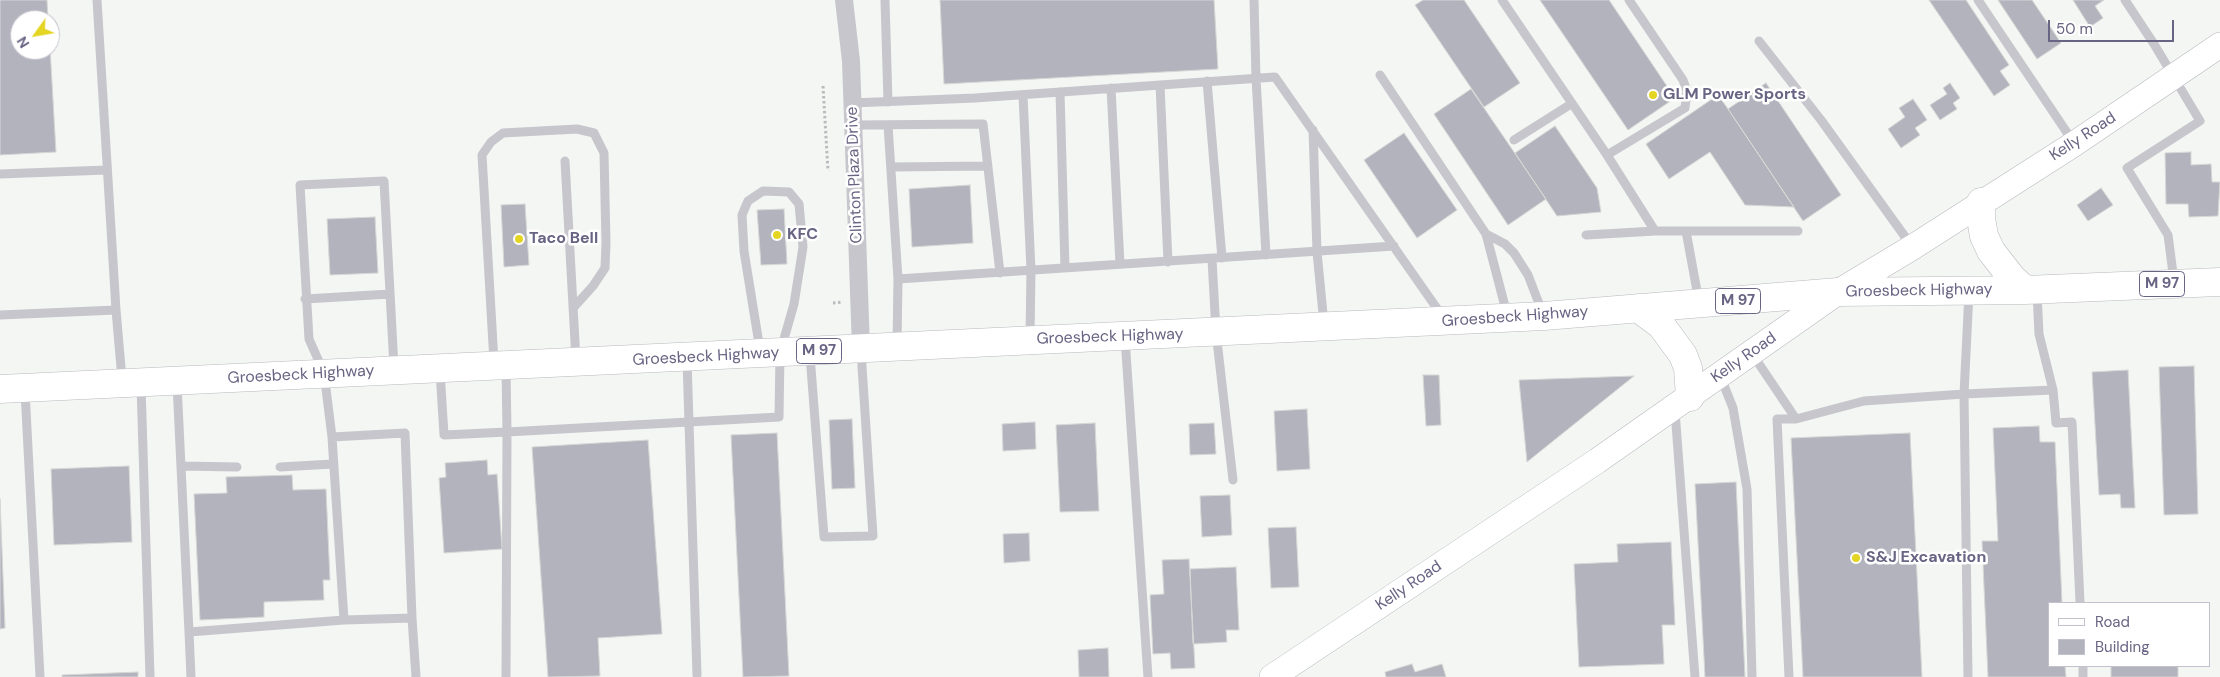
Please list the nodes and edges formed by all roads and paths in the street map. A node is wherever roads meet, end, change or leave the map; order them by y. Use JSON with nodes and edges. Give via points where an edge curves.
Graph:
{"nodes":[{"id":1,"x":97,"y":0,"type":"edge"},
{"id":2,"x":844,"y":0,"type":"edge"},
{"id":3,"x":885,"y":0,"type":"edge"},
{"id":4,"x":1254,"y":0,"type":"edge"},
{"id":5,"x":1502,"y":0,"type":"edge"},
{"id":6,"x":1629,"y":0,"type":"edge"},
{"id":7,"x":1978,"y":0,"type":"edge"},
{"id":8,"x":2125,"y":0,"type":"edge"},
{"id":9,"x":1759,"y":41,"type":"dead end"},
{"id":10,"x":2220,"y":46,"type":"edge"},
{"id":11,"x":1380,"y":75,"type":"dead end"},
{"id":12,"x":2172,"y":77,"type":"junction"},
{"id":13,"x":1256,"y":78,"type":"junction"},
{"id":14,"x":1208,"y":82,"type":"junction"},
{"id":15,"x":1160,"y":85,"type":"junction"},
{"id":16,"x":823,"y":86,"type":"dead end"},
{"id":17,"x":1111,"y":88,"type":"junction"},
{"id":18,"x":1060,"y":92,"type":"junction"},
{"id":19,"x":1023,"y":95,"type":"junction"},
{"id":20,"x":888,"y":102,"type":"junction"},
{"id":21,"x":852,"y":103,"type":"junction"},
{"id":22,"x":1571,"y":104,"type":"junction"},
{"id":23,"x":853,"y":125,"type":"junction"},
{"id":24,"x":888,"y":125,"type":"junction"},
{"id":25,"x":1313,"y":130,"type":"junction"},
{"id":26,"x":1514,"y":140,"type":"dead end"},
{"id":27,"x":2074,"y":144,"type":"junction"},
{"id":28,"x":1606,"y":155,"type":"junction"},
{"id":29,"x":564,"y":161,"type":"dead end"},
{"id":30,"x":988,"y":166,"type":"junction"},
{"id":31,"x":891,"y":167,"type":"junction"},
{"id":32,"x":107,"y":170,"type":"junction"},
{"id":33,"x":828,"y":171,"type":"dead end"},
{"id":34,"x":0,"y":174,"type":"edge"},
{"id":35,"x":1982,"y":202,"type":"junction"},
{"id":36,"x":1655,"y":231,"type":"junction"},
{"id":37,"x":1686,"y":231,"type":"junction"},
{"id":38,"x":1798,"y":231,"type":"dead end"},
{"id":39,"x":1486,"y":234,"type":"junction"},
{"id":40,"x":1586,"y":235,"type":"dead end"},
{"id":41,"x":1394,"y":246,"type":"junction"},
{"id":42,"x":1913,"y":247,"type":"junction"},
{"id":43,"x":1318,"y":252,"type":"junction"},
{"id":44,"x":1266,"y":255,"type":"junction"},
{"id":45,"x":1222,"y":258,"type":"junction"},
{"id":46,"x":1212,"y":259,"type":"junction"},
{"id":47,"x":1168,"y":262,"type":"junction"},
{"id":48,"x":1120,"y":264,"type":"junction"},
{"id":49,"x":1065,"y":268,"type":"junction"},
{"id":50,"x":1031,"y":270,"type":"junction"},
{"id":51,"x":1000,"y":273,"type":"junction"},
{"id":52,"x":898,"y":279,"type":"junction"},
{"id":53,"x":2220,"y":282,"type":"edge"},
{"id":54,"x":2175,"y":284,"type":"junction"},
{"id":55,"x":1969,"y":290,"type":"junction"},
{"id":56,"x":2031,"y":290,"type":"junction"},
{"id":57,"x":1838,"y":292,"type":"junction"},
{"id":58,"x":390,"y":294,"type":"junction"},
{"id":59,"x":306,"y":299,"type":"junction"},
{"id":60,"x":1699,"y":304,"type":"junction"},
{"id":61,"x":574,"y":307,"type":"junction"},
{"id":62,"x":1638,"y":308,"type":"junction"},
{"id":63,"x":116,"y":310,"type":"junction"},
{"id":64,"x":0,"y":315,"type":"edge"},
{"id":65,"x":1544,"y":316,"type":"junction"},
{"id":66,"x":1508,"y":318,"type":"junction"},
{"id":67,"x":1446,"y":321,"type":"junction"},
{"id":68,"x":1324,"y":327,"type":"junction"},
{"id":69,"x":1216,"y":332,"type":"junction"},
{"id":70,"x":1125,"y":336,"type":"junction"},
{"id":71,"x":1030,"y":340,"type":"junction"},
{"id":72,"x":897,"y":348,"type":"junction"},
{"id":73,"x":861,"y":350,"type":"junction"},
{"id":74,"x":810,"y":352,"type":"junction"},
{"id":75,"x":1751,"y":353,"type":"junction"},
{"id":76,"x":770,"y":354,"type":"junction"},
{"id":77,"x":686,"y":358,"type":"junction"},
{"id":78,"x":576,"y":363,"type":"junction"},
{"id":79,"x":500,"y":366,"type":"junction"},
{"id":80,"x":440,"y":369,"type":"junction"},
{"id":81,"x":394,"y":371,"type":"junction"},
{"id":82,"x":324,"y":373,"type":"junction"},
{"id":83,"x":1720,"y":375,"type":"junction"},
{"id":84,"x":177,"y":381,"type":"junction"},
{"id":85,"x":132,"y":383,"type":"junction"},
{"id":86,"x":12,"y":389,"type":"edge"},
{"id":87,"x":2052,"y":390,"type":"junction"},
{"id":88,"x":1964,"y":394,"type":"junction"},
{"id":89,"x":1682,"y":402,"type":"junction"},
{"id":90,"x":1796,"y":419,"type":"junction"},
{"id":91,"x":690,"y":424,"type":"junction"},
{"id":92,"x":507,"y":432,"type":"junction"},
{"id":93,"x":332,"y":438,"type":"junction"},
{"id":94,"x":333,"y":464,"type":"junction"},
{"id":95,"x":181,"y":466,"type":"junction"},
{"id":96,"x":280,"y":467,"type":"dead end"},
{"id":97,"x":237,"y":468,"type":"dead end"},
{"id":98,"x":1233,"y":480,"type":"dead end"},
{"id":99,"x":2080,"y":602,"type":"edge"},
{"id":100,"x":412,"y":618,"type":"junction"},
{"id":101,"x":344,"y":620,"type":"junction"},
{"id":102,"x":189,"y":632,"type":"junction"},
{"id":103,"x":697,"y":675,"type":"dead end"},
{"id":104,"x":40,"y":677,"type":"edge"},
{"id":105,"x":150,"y":677,"type":"edge"},
{"id":106,"x":191,"y":677,"type":"edge"},
{"id":107,"x":416,"y":677,"type":"edge"},
{"id":108,"x":506,"y":677,"type":"edge"},
{"id":109,"x":1148,"y":677,"type":"edge"},
{"id":110,"x":1272,"y":677,"type":"edge"},
{"id":111,"x":1695,"y":677,"type":"edge"},
{"id":112,"x":1752,"y":677,"type":"edge"},
{"id":113,"x":1789,"y":677,"type":"edge"},
{"id":114,"x":1968,"y":677,"type":"edge"}],
"edges":[{"from":1,"to":32,"type":"lane"},
{"from":2,"to":21,"type":"street","name":"Clinton Plaza Drive"},
{"from":3,"to":20,"type":"lane"},
{"from":4,"to":13,"type":"lane"},
{"from":5,"to":22,"type":"lane"},
{"from":6,"to":28,"type":"lane","via":[[1683,80],[1687,91],[1685,108]]},
{"from":7,"to":27,"type":"lane"},
{"from":8,"to":12,"type":"lane"},
{"from":9,"to":42,"type":"lane"},
{"from":10,"to":12,"type":"street","name":"Kelly Road"},
{"from":11,"to":39,"type":"lane"},
{"from":12,"to":27,"type":"street","name":"Kelly Road"},
{"from":12,"to":54,"type":"lane","via":[[2200,121],[2127,168],[2168,235]]},
{"from":13,"to":14,"type":"lane"},
{"from":13,"to":25,"type":"lane","via":[[1275,77]]},
{"from":13,"to":44,"type":"lane"},
{"from":14,"to":15,"type":"lane"},
{"from":14,"to":45,"type":"lane"},
{"from":15,"to":17,"type":"lane"},
{"from":15,"to":47,"type":"lane"},
{"from":16,"to":33,"type":"path"},
{"from":17,"to":18,"type":"lane"},
{"from":17,"to":48,"type":"lane"},
{"from":18,"to":19,"type":"lane"},
{"from":18,"to":49,"type":"lane"},
{"from":19,"to":20,"type":"lane"},
{"from":19,"to":50,"type":"lane"},
{"from":20,"to":21,"type":"lane"},
{"from":21,"to":23,"type":"street","name":"Clinton Plaza Drive"},
{"from":22,"to":26,"type":"lane"},
{"from":22,"to":28,"type":"lane"},
{"from":23,"to":24,"type":"lane"},
{"from":23,"to":73,"type":"street","name":"Clinton Plaza Drive"},
{"from":24,"to":30,"type":"lane","via":[[983,124]]},
{"from":24,"to":31,"type":"lane"},
{"from":25,"to":41,"type":"lane"},
{"from":25,"to":43,"type":"lane"},
{"from":27,"to":35,"type":"street","name":"Kelly Road"},
{"from":28,"to":36,"type":"lane"},
{"from":29,"to":61,"type":"lane"},
{"from":30,"to":31,"type":"lane"},
{"from":30,"to":51,"type":"lane"},
{"from":31,"to":52,"type":"lane"},
{"from":32,"to":34,"type":"lane"},
{"from":32,"to":63,"type":"lane"},
{"from":35,"to":42,"type":"street","name":"Kelly Road"},
{"from":35,"to":56,"type":"main road","via":[[1980,218],[1991,250],[2012,278]]},
{"from":36,"to":37,"type":"lane"},
{"from":36,"to":40,"type":"lane"},
{"from":37,"to":38,"type":"lane"},
{"from":37,"to":60,"type":"lane"},
{"from":39,"to":65,"type":"lane","via":[[1514,253],[1528,274]]},
{"from":39,"to":66,"type":"lane"},
{"from":41,"to":43,"type":"lane"},
{"from":41,"to":67,"type":"lane"},
{"from":42,"to":57,"type":"street","name":"Kelly Road"},
{"from":43,"to":44,"type":"lane"},
{"from":43,"to":68,"type":"lane"},
{"from":44,"to":45,"type":"lane"},
{"from":45,"to":46,"type":"lane"},
{"from":46,"to":47,"type":"lane"},
{"from":46,"to":69,"type":"lane"},
{"from":47,"to":48,"type":"lane"},
{"from":48,"to":49,"type":"lane"},
{"from":49,"to":50,"type":"lane"},
{"from":50,"to":51,"type":"lane"},
{"from":50,"to":71,"type":"lane"},
{"from":51,"to":52,"type":"lane"},
{"from":52,"to":72,"type":"lane"},
{"from":53,"to":54,"type":"main road","name":"Groesbeck Highway","number":"M 97"},
{"from":54,"to":56,"type":"main road","name":"Groesbeck Highway","number":"M 97"},
{"from":55,"to":56,"type":"main road","name":"Groesbeck Highway","number":"M 97"},
{"from":55,"to":57,"type":"main road","name":"Groesbeck Highway","number":"M 97"},
{"from":55,"to":88,"type":"lane"},
{"from":56,"to":87,"type":"lane"},
{"from":57,"to":60,"type":"main road","name":"Groesbeck Highway","number":"M 97"},
{"from":57,"to":75,"type":"street","name":"Kelly Road"},
{"from":58,"to":59,"type":"lane"},
{"from":58,"to":59,"type":"lane","via":[[384,181],[300,185]]},
{"from":58,"to":81,"type":"lane"},
{"from":59,"to":82,"type":"lane","via":[[309,339]]},
{"from":60,"to":62,"type":"main road","name":"Groesbeck Highway","number":"M 97"},
{"from":61,"to":78,"type":"lane"},
{"from":61,"to":79,"type":"lane","via":[[605,268],[604,153],[594,133],[577,129],[503,133],[482,155]]},
{"from":62,"to":65,"type":"main road","name":"Groesbeck Highway","number":"M 97"},
{"from":62,"to":89,"type":"main road","via":[[1661,326],[1683,355],[1688,368]]},
{"from":63,"to":64,"type":"lane"},
{"from":63,"to":85,"type":"lane"},
{"from":65,"to":66,"type":"main road","name":"Groesbeck Highway","number":"M 97"},
{"from":66,"to":67,"type":"main road","name":"Groesbeck Highway","number":"M 97"},
{"from":67,"to":68,"type":"main road","name":"Groesbeck Highway","number":"M 97"},
{"from":68,"to":69,"type":"main road","name":"Groesbeck Highway","number":"M 97"},
{"from":69,"to":70,"type":"main road","name":"Groesbeck Highway","number":"M 97"},
{"from":69,"to":98,"type":"lane"},
{"from":70,"to":71,"type":"main road","name":"Groesbeck Highway","number":"M 97"},
{"from":70,"to":109,"type":"lane"},
{"from":71,"to":72,"type":"main road","name":"Groesbeck Highway","number":"M 97"},
{"from":72,"to":73,"type":"main road","name":"Groesbeck Highway","number":"M 97"},
{"from":73,"to":74,"type":"main road","name":"Groesbeck Highway","number":"M 97"},
{"from":73,"to":74,"type":"lane","via":[[873,536],[824,537]]},
{"from":74,"to":76,"type":"main road","name":"Groesbeck Highway","number":"M 97"},
{"from":75,"to":83,"type":"street","name":"Kelly Road"},
{"from":75,"to":90,"type":"lane"},
{"from":76,"to":76,"type":"lane","via":[[794,304],[803,247],[799,204],[789,192],[763,191],[748,201],[742,215],[744,252]]},
{"from":76,"to":77,"type":"main road","name":"Groesbeck Highway","number":"M 97"},
{"from":76,"to":91,"type":"lane","via":[[779,417]]},
{"from":77,"to":78,"type":"main road","name":"Groesbeck Highway","number":"M 97"},
{"from":77,"to":91,"type":"lane"},
{"from":78,"to":79,"type":"main road","name":"Groesbeck Highway","number":"M 97"},
{"from":79,"to":80,"type":"main road","name":"Groesbeck Highway","number":"M 97"},
{"from":79,"to":92,"type":"lane"},
{"from":80,"to":81,"type":"main road","name":"Groesbeck Highway","number":"M 97"},
{"from":80,"to":92,"type":"lane","via":[[444,435]]},
{"from":81,"to":82,"type":"main road","name":"Groesbeck Highway","number":"M 97"},
{"from":82,"to":84,"type":"main road","name":"Groesbeck Highway","number":"M 97"},
{"from":82,"to":93,"type":"lane"},
{"from":83,"to":89,"type":"street","name":"Kelly Road"},
{"from":83,"to":112,"type":"lane","via":[[1733,408],[1747,489]]},
{"from":84,"to":85,"type":"main road","name":"Groesbeck Highway","number":"M 97"},
{"from":84,"to":95,"type":"lane"},
{"from":85,"to":86,"type":"main road","name":"Groesbeck Highway","number":"M 97"},
{"from":85,"to":105,"type":"lane"},
{"from":86,"to":104,"type":"lane"},
{"from":87,"to":88,"type":"lane"},
{"from":87,"to":99,"type":"lane","via":[[2056,423],[2072,422]]},
{"from":88,"to":90,"type":"lane","via":[[1864,401]]},
{"from":88,"to":114,"type":"lane"},
{"from":89,"to":110,"type":"street","name":"Kelly Road"},
{"from":89,"to":111,"type":"lane"},
{"from":90,"to":113,"type":"lane","via":[[1777,419]]},
{"from":91,"to":92,"type":"lane"},
{"from":91,"to":103,"type":"lane"},
{"from":92,"to":108,"type":"lane"},
{"from":93,"to":94,"type":"lane"},
{"from":93,"to":100,"type":"lane","via":[[405,433]]},
{"from":94,"to":96,"type":"lane"},
{"from":94,"to":101,"type":"lane"},
{"from":95,"to":97,"type":"lane"},
{"from":95,"to":102,"type":"lane"},
{"from":100,"to":101,"type":"lane"},
{"from":100,"to":107,"type":"lane"},
{"from":101,"to":102,"type":"lane"},
{"from":102,"to":106,"type":"lane"}]}
